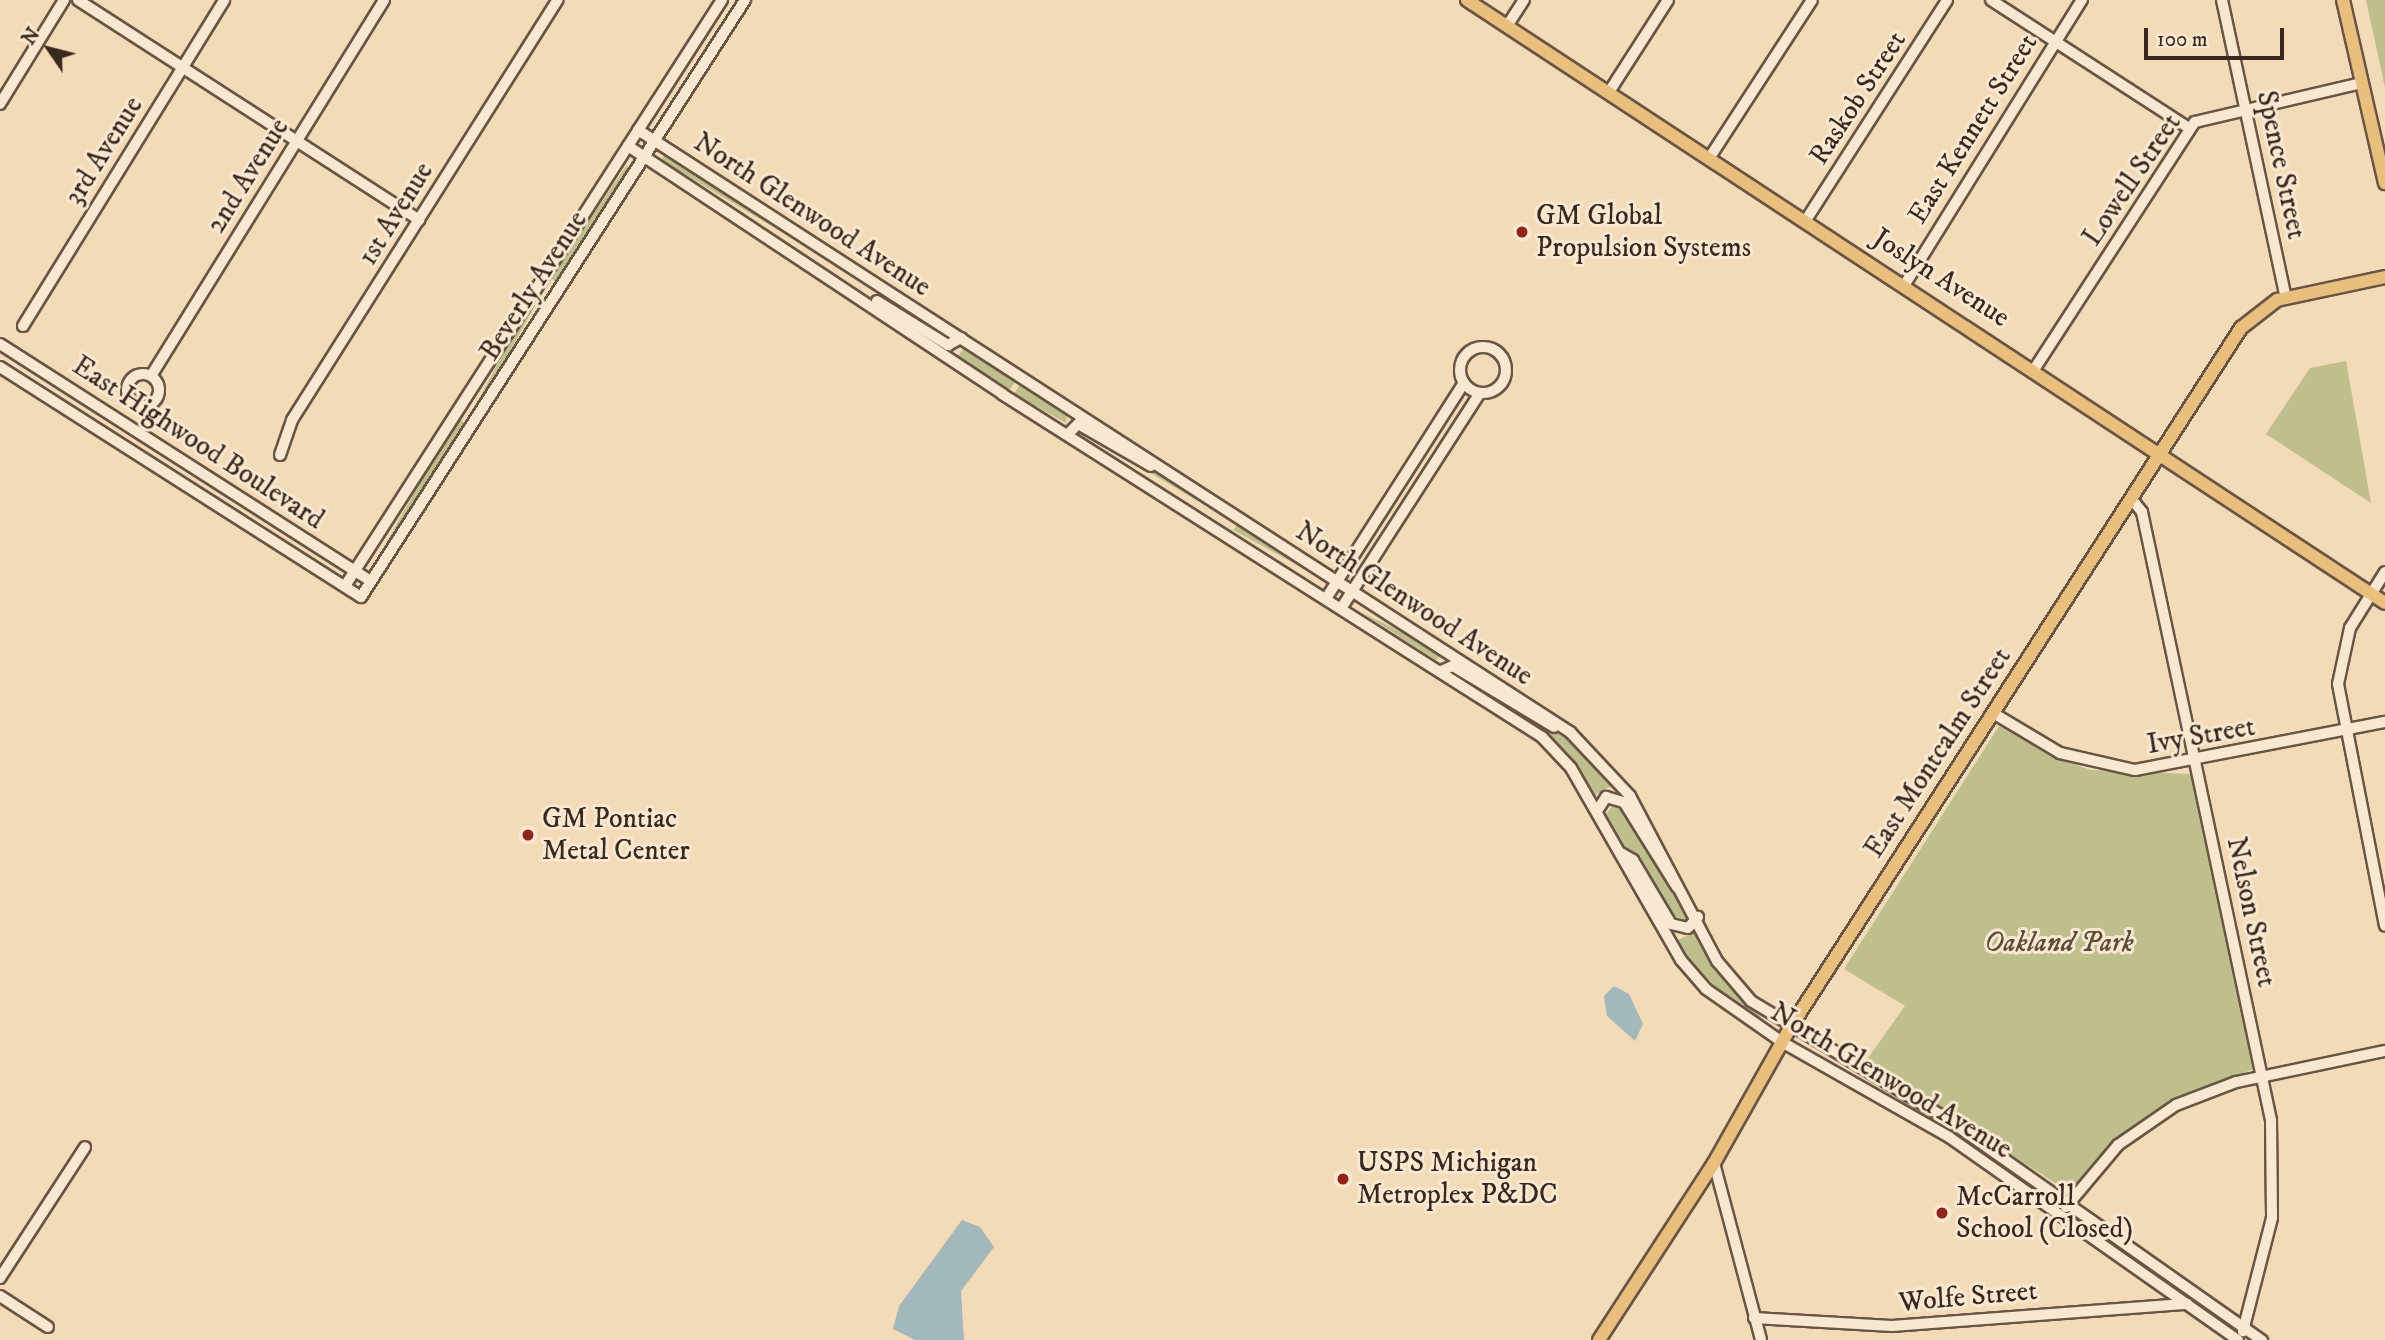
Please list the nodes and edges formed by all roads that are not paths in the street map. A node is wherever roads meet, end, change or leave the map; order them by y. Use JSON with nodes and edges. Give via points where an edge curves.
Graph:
{"nodes":[{"id":1,"x":64,"y":0,"type":"edge"},
{"id":2,"x":78,"y":0,"type":"edge"},
{"id":3,"x":224,"y":0,"type":"edge"},
{"id":4,"x":384,"y":0,"type":"edge"},
{"id":5,"x":558,"y":0,"type":"edge"},
{"id":6,"x":722,"y":0,"type":"edge"},
{"id":7,"x":745,"y":0,"type":"edge"},
{"id":8,"x":1467,"y":0,"type":"edge"},
{"id":9,"x":1524,"y":0,"type":"edge"},
{"id":10,"x":1668,"y":0,"type":"edge"},
{"id":11,"x":1812,"y":0,"type":"edge"},
{"id":12,"x":1947,"y":0,"type":"edge"},
{"id":13,"x":1991,"y":0,"type":"edge"},
{"id":14,"x":2081,"y":0,"type":"edge"},
{"id":15,"x":2222,"y":0,"type":"edge"},
{"id":16,"x":2343,"y":0,"type":"edge"},
{"id":17,"x":1507,"y":26,"type":"junction"},
{"id":18,"x":2055,"y":41,"type":"junction"},
{"id":19,"x":183,"y":67,"type":"junction"},
{"id":20,"x":2361,"y":83,"type":"junction"},
{"id":21,"x":1609,"y":92,"type":"junction"},
{"id":22,"x":0,"y":104,"type":"edge"},
{"id":23,"x":2245,"y":109,"type":"junction"},
{"id":24,"x":2189,"y":128,"type":"junction"},
{"id":25,"x":638,"y":130,"type":"junction"},
{"id":26,"x":297,"y":141,"type":"junction"},
{"id":27,"x":654,"y":141,"type":"junction"},
{"id":28,"x":628,"y":146,"type":"junction"},
{"id":29,"x":644,"y":157,"type":"junction"},
{"id":30,"x":1710,"y":157,"type":"junction"},
{"id":31,"x":2385,"y":183,"type":"edge"},
{"id":32,"x":419,"y":220,"type":"junction"},
{"id":33,"x":1806,"y":220,"type":"junction"},
{"id":34,"x":2385,"y":277,"type":"edge"},
{"id":35,"x":1905,"y":284,"type":"junction"},
{"id":36,"x":858,"y":294,"type":"junction"},
{"id":37,"x":2286,"y":298,"type":"junction"},
{"id":38,"x":23,"y":326,"type":"dead end"},
{"id":39,"x":961,"y":338,"type":"junction"},
{"id":40,"x":0,"y":344,"type":"edge"},
{"id":41,"x":0,"y":367,"type":"edge"},
{"id":42,"x":2035,"y":368,"type":"junction"},
{"id":43,"x":151,"y":376,"type":"dead end"},
{"id":44,"x":1465,"y":383,"type":"junction"},
{"id":45,"x":1480,"y":393,"type":"junction"},
{"id":46,"x":1069,"y":433,"type":"junction"},
{"id":47,"x":2161,"y":452,"type":"junction"},
{"id":48,"x":280,"y":455,"type":"dead end"},
{"id":49,"x":1170,"y":473,"type":"junction"},
{"id":50,"x":1136,"y":474,"type":"junction"},
{"id":51,"x":2131,"y":498,"type":"junction"},
{"id":52,"x":1233,"y":514,"type":"junction"},
{"id":53,"x":355,"y":571,"type":"junction"},
{"id":54,"x":2385,"y":572,"type":"edge"},
{"id":55,"x":371,"y":581,"type":"junction"},
{"id":56,"x":1337,"y":581,"type":"junction"},
{"id":57,"x":345,"y":586,"type":"junction"},
{"id":58,"x":1352,"y":591,"type":"junction"},
{"id":59,"x":2370,"y":593,"type":"junction"},
{"id":60,"x":361,"y":597,"type":"joint"},
{"id":61,"x":1327,"y":597,"type":"junction"},
{"id":62,"x":2385,"y":603,"type":"edge"},
{"id":63,"x":1342,"y":607,"type":"junction"},
{"id":64,"x":1441,"y":671,"type":"junction"},
{"id":65,"x":1993,"y":713,"type":"junction"},
{"id":66,"x":2385,"y":722,"type":"edge"},
{"id":67,"x":2344,"y":731,"type":"junction"},
{"id":68,"x":1570,"y":732,"type":"junction"},
{"id":69,"x":2196,"y":763,"type":"junction"},
{"id":70,"x":1597,"y":811,"type":"junction"},
{"id":71,"x":1619,"y":852,"type":"junction"},
{"id":72,"x":1690,"y":902,"type":"junction"},
{"id":73,"x":1698,"y":917,"type":"junction"},
{"id":74,"x":2385,"y":925,"type":"edge"},
{"id":75,"x":1790,"y":1028,"type":"junction"},
{"id":76,"x":1782,"y":1042,"type":"junction"},
{"id":77,"x":2385,"y":1051,"type":"edge"},
{"id":78,"x":2262,"y":1076,"type":"junction"},
{"id":79,"x":85,"y":1147,"type":"dead end"},
{"id":80,"x":1714,"y":1163,"type":"junction"},
{"id":81,"x":2068,"y":1203,"type":"junction"},
{"id":82,"x":2060,"y":1215,"type":"junction"},
{"id":83,"x":0,"y":1278,"type":"edge"},
{"id":84,"x":2195,"y":1292,"type":"junction"},
{"id":85,"x":0,"y":1296,"type":"edge"},
{"id":86,"x":2187,"y":1304,"type":"junction"},
{"id":87,"x":1754,"y":1318,"type":"junction"},
{"id":88,"x":48,"y":1327,"type":"dead end"},
{"id":89,"x":2244,"y":1327,"type":"junction"},
{"id":90,"x":1599,"y":1340,"type":"edge"},
{"id":91,"x":1761,"y":1340,"type":"edge"},
{"id":92,"x":2238,"y":1340,"type":"edge"},
{"id":93,"x":2262,"y":1340,"type":"edge"}],
"edges":[{"from":1,"to":22,"type":"street"},
{"from":2,"to":19,"type":"street"},
{"from":3,"to":19,"type":"street","name":"3rd Avenue"},
{"from":4,"to":26,"type":"street","name":"2nd Avenue"},
{"from":5,"to":32,"type":"street","name":"1st Avenue"},
{"from":6,"to":25,"type":"street","name":"Beverly Avenue"},
{"from":7,"to":27,"type":"street","name":"Beverly Avenue"},
{"from":8,"to":17,"type":"main road","name":"Joslyn Avenue"},
{"from":9,"to":17,"type":"street"},
{"from":10,"to":21,"type":"street"},
{"from":11,"to":30,"type":"street"},
{"from":12,"to":33,"type":"street","name":"Raskob Street"},
{"from":13,"to":18,"type":"street"},
{"from":14,"to":18,"type":"street","name":"East Kennett Street"},
{"from":15,"to":23,"type":"street","name":"Spence Street"},
{"from":16,"to":20,"type":"main road"},
{"from":17,"to":21,"type":"main road","name":"Joslyn Avenue"},
{"from":18,"to":24,"type":"street"},
{"from":18,"to":35,"type":"street","name":"East Kennett Street"},
{"from":19,"to":26,"type":"street"},
{"from":19,"to":38,"type":"street","name":"3rd Avenue"},
{"from":20,"to":23,"type":"street","name":"Lowell Street"},
{"from":20,"to":31,"type":"main road"},
{"from":21,"to":30,"type":"main road","name":"Joslyn Avenue"},
{"from":23,"to":24,"type":"street","name":"Lowell Street","via":[[2202,118]]},
{"from":23,"to":37,"type":"street","name":"Spence Street"},
{"from":24,"to":42,"type":"street","name":"Lowell Street"},
{"from":25,"to":27,"type":"street","name":"North Glenwood Avenue"},
{"from":25,"to":28,"type":"street","name":"Beverly Avenue"},
{"from":26,"to":32,"type":"street"},
{"from":26,"to":43,"type":"street","name":"2nd Avenue"},
{"from":27,"to":29,"type":"street","name":"Beverly Avenue"},
{"from":27,"to":39,"type":"street","name":"North Glenwood Avenue"},
{"from":28,"to":29,"type":"street","name":"North Glenwood Avenue"},
{"from":28,"to":53,"type":"street","name":"Beverly Avenue"},
{"from":29,"to":36,"type":"street","name":"North Glenwood Avenue"},
{"from":29,"to":55,"type":"street","name":"Beverly Avenue"},
{"from":30,"to":33,"type":"main road","name":"Joslyn Avenue"},
{"from":32,"to":48,"type":"street","name":"1st Avenue","via":[[292,421]]},
{"from":33,"to":35,"type":"main road","name":"Joslyn Avenue"},
{"from":34,"to":37,"type":"main road","name":"East Montcalm Street"},
{"from":35,"to":42,"type":"main road","name":"Joslyn Avenue"},
{"from":36,"to":39,"type":"street","name":"North Glenwood Avenue","via":[[890,306],[950,346]]},
{"from":36,"to":46,"type":"street","name":"North Glenwood Avenue"},
{"from":37,"to":47,"type":"main road","name":"East Montcalm Street","via":[[2245,323]]},
{"from":39,"to":49,"type":"street","name":"North Glenwood Avenue"},
{"from":40,"to":53,"type":"street","name":"East Highwood Boulevard"},
{"from":41,"to":57,"type":"street","name":"East Highwood Boulevard"},
{"from":42,"to":47,"type":"main road","name":"Joslyn Avenue"},
{"from":44,"to":45,"type":"street"},
{"from":44,"to":45,"type":"street","via":[[1461,365],[1467,353],[1484,347],[1496,351],[1504,360],[1505,379]]},
{"from":44,"to":56,"type":"street"},
{"from":45,"to":58,"type":"street"},
{"from":46,"to":49,"type":"street","name":"North Glenwood Avenue","via":[[1078,424],[1136,460]]},
{"from":46,"to":50,"type":"street","name":"North Glenwood Avenue"},
{"from":47,"to":51,"type":"main road","name":"East Montcalm Street"},
{"from":47,"to":59,"type":"main road","name":"Joslyn Avenue"},
{"from":49,"to":52,"type":"street","name":"North Glenwood Avenue"},
{"from":50,"to":52,"type":"street","name":"North Glenwood Avenue","via":[[1221,520]]},
{"from":50,"to":61,"type":"street","name":"North Glenwood Avenue"},
{"from":51,"to":65,"type":"main road","name":"East Montcalm Street"},
{"from":51,"to":69,"type":"street","name":"Nelson Street","via":[[2142,512]]},
{"from":52,"to":56,"type":"street","name":"North Glenwood Avenue"},
{"from":53,"to":55,"type":"street","name":"East Highwood Boulevard"},
{"from":53,"to":57,"type":"street","name":"Beverly Avenue"},
{"from":54,"to":59,"type":"street"},
{"from":55,"to":60,"type":"street","name":"Beverly Avenue"},
{"from":56,"to":58,"type":"street","name":"North Glenwood Avenue"},
{"from":56,"to":61,"type":"street"},
{"from":57,"to":60,"type":"street","name":"East Highwood Boulevard"},
{"from":58,"to":63,"type":"street"},
{"from":58,"to":68,"type":"street","name":"North Glenwood Avenue"},
{"from":59,"to":62,"type":"main road","name":"Joslyn Avenue"},
{"from":59,"to":67,"type":"street","via":[[2340,661]]},
{"from":61,"to":63,"type":"street","name":"North Glenwood Avenue"},
{"from":63,"to":64,"type":"street","name":"North Glenwood Avenue"},
{"from":64,"to":68,"type":"street","name":"North Glenwood Avenue","via":[[1453,666],[1539,721]]},
{"from":64,"to":70,"type":"street","name":"North Glenwood Avenue","via":[[1550,744]]},
{"from":65,"to":69,"type":"street","name":"Ivy Street","via":[[2047,748],[2088,763],[2142,770]]},
{"from":65,"to":75,"type":"main road","name":"East Montcalm Street"},
{"from":66,"to":67,"type":"street","name":"Ivy Street"},
{"from":67,"to":69,"type":"street","name":"Ivy Street"},
{"from":67,"to":74,"type":"street"},
{"from":68,"to":72,"type":"street","name":"North Glenwood Avenue","via":[[1620,782]]},
{"from":69,"to":78,"type":"street","name":"Nelson Street"},
{"from":70,"to":71,"type":"street","name":"North Glenwood Avenue"},
{"from":70,"to":72,"type":"street","name":"North Glenwood Avenue","via":[[1610,796],[1624,802]]},
{"from":71,"to":73,"type":"street","name":"North Glenwood Avenue","via":[[1633,860],[1671,924],[1688,928]]},
{"from":71,"to":76,"type":"street","name":"North Glenwood Avenue","via":[[1695,978]]},
{"from":72,"to":73,"type":"street","name":"North Glenwood Avenue"},
{"from":73,"to":75,"type":"street","name":"North Glenwood Avenue","via":[[1729,978]]},
{"from":75,"to":76,"type":"main road","name":"East Montcalm Street"},
{"from":75,"to":81,"type":"street","name":"North Glenwood Avenue","via":[[1947,1119]]},
{"from":76,"to":80,"type":"main road","name":"East Montcalm Street"},
{"from":76,"to":82,"type":"street","name":"North Glenwood Avenue","via":[[1928,1124]]},
{"from":77,"to":78,"type":"street"},
{"from":78,"to":81,"type":"street","via":[[2204,1092],[2151,1120],[2108,1155]]},
{"from":78,"to":89,"type":"street","name":"Nelson Street","via":[[2273,1142],[2273,1205],[2263,1272]]},
{"from":79,"to":83,"type":"street"},
{"from":80,"to":87,"type":"street"},
{"from":80,"to":90,"type":"main road","name":"East Montcalm Street"},
{"from":81,"to":82,"type":"street"},
{"from":81,"to":84,"type":"street","name":"North Glenwood Avenue"},
{"from":82,"to":86,"type":"street","name":"North Glenwood Avenue"},
{"from":84,"to":86,"type":"street"},
{"from":84,"to":89,"type":"street","name":"North Glenwood Avenue"},
{"from":85,"to":88,"type":"street"},
{"from":86,"to":87,"type":"street","name":"Wolfe Street","via":[[1892,1326]]},
{"from":86,"to":92,"type":"street","name":"North Glenwood Avenue"},
{"from":87,"to":91,"type":"street"},
{"from":89,"to":92,"type":"street","name":"Nelson Street"},
{"from":89,"to":93,"type":"street","name":"North Glenwood Avenue"}]}
